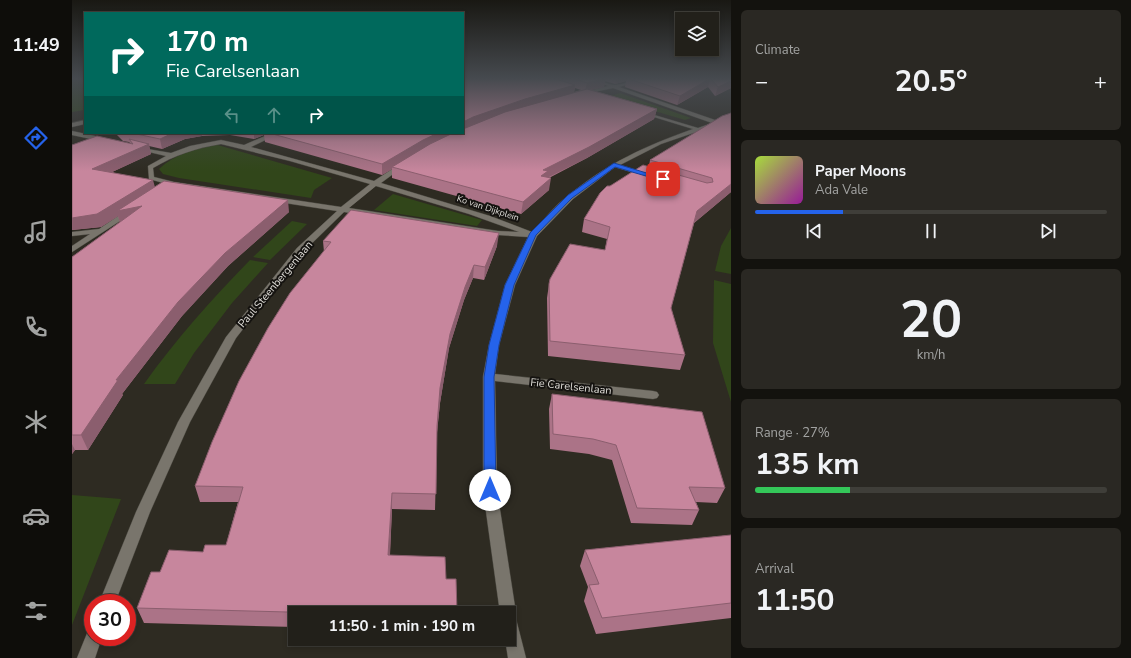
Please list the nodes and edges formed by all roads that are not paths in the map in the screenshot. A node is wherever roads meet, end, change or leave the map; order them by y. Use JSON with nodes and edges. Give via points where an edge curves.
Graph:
{"nodes":[{"id":1,"x":637,"y":110,"type":"edge"},
{"id":2,"x":681,"y":110,"type":"edge"},
{"id":3,"x":731,"y":118,"type":"edge"},
{"id":4,"x":84,"y":122,"type":"edge"},
{"id":5,"x":716,"y":122,"type":"junction"},
{"id":6,"x":72,"y":124,"type":"edge"},
{"id":7,"x":697,"y":129,"type":"junction"},
{"id":8,"x":72,"y":133,"type":"edge"},
{"id":9,"x":275,"y":134,"type":"edge"},
{"id":10,"x":111,"y":142,"type":"edge"},
{"id":11,"x":133,"y":147,"type":"edge"},
{"id":12,"x":244,"y":147,"type":"junction"},
{"id":13,"x":170,"y":155,"type":"junction"},
{"id":14,"x":409,"y":162,"type":"edge"},
{"id":15,"x":614,"y":165,"type":"junction"},
{"id":16,"x":656,"y":177,"type":"edge"},
{"id":17,"x":174,"y":184,"type":"junction"},
{"id":18,"x":375,"y":184,"type":"junction"},
{"id":19,"x":162,"y":192,"type":"edge"},
{"id":20,"x":139,"y":207,"type":"edge"},
{"id":21,"x":342,"y":210,"type":"junction"},
{"id":22,"x":102,"y":231,"type":"junction"},
{"id":23,"x":72,"y":234,"type":"edge"},
{"id":24,"x":533,"y":235,"type":"junction"},
{"id":25,"x":72,"y":250,"type":"edge"},
{"id":26,"x":489,"y":377,"type":"junction"},
{"id":27,"x":653,"y":395,"type":"dead end"},
{"id":28,"x":111,"y":594,"type":"edge"},
{"id":29,"x":507,"y":606,"type":"edge"},
{"id":30,"x":91,"y":646,"type":"edge"},
{"id":31,"x":514,"y":646,"type":"edge"},
{"id":32,"x":86,"y":658,"type":"edge"},
{"id":33,"x":517,"y":658,"type":"edge"}],
"edges":[{"from":1,"to":7,"type":"street"},
{"from":2,"to":5,"type":"street"},
{"from":3,"to":5,"type":"street"},
{"from":4,"to":6,"type":"street"},
{"from":5,"to":7,"type":"street"},
{"from":7,"to":15,"type":"street","via":[[659,143]]},
{"from":8,"to":10,"type":"street"},
{"from":9,"to":12,"type":"street"},
{"from":11,"to":13,"type":"street"},
{"from":12,"to":13,"type":"street","name":"Ko van Dijkplein","via":[[221,142],[197,145]]},
{"from":12,"to":18,"type":"street","name":"Ko van Dijkplein"},
{"from":13,"to":17,"type":"street","name":"Ko van Dijkplein","via":[[150,167],[151,178]]},
{"from":14,"to":18,"type":"street","name":"Paul Steenbergenlaan"},
{"from":15,"to":16,"type":"street"},
{"from":15,"to":24,"type":"street","via":[[570,197]]},
{"from":17,"to":19,"type":"street"},
{"from":17,"to":21,"type":"street","name":"Ko van Dijkplein"},
{"from":18,"to":21,"type":"street","name":"Paul Steenbergenlaan"},
{"from":18,"to":24,"type":"street","name":"Ko van Dijkplein","via":[[511,225]]},
{"from":20,"to":22,"type":"street"},
{"from":21,"to":24,"type":"street","name":"Ko van Dijkplein","via":[[498,233]]},
{"from":21,"to":28,"type":"street","name":"Paul Steenbergenlaan","via":[[300,250],[231,337],[181,429],[143,512]]},
{"from":22,"to":23,"type":"street"},
{"from":22,"to":25,"type":"street"},
{"from":24,"to":26,"type":"street","via":[[507,292]]},
{"from":26,"to":27,"type":"street","name":"Fie Carelsenlaan"},
{"from":26,"to":29,"type":"street","via":[[490,490]]},
{"from":30,"to":32,"type":"street"},
{"from":31,"to":33,"type":"street"}]}
